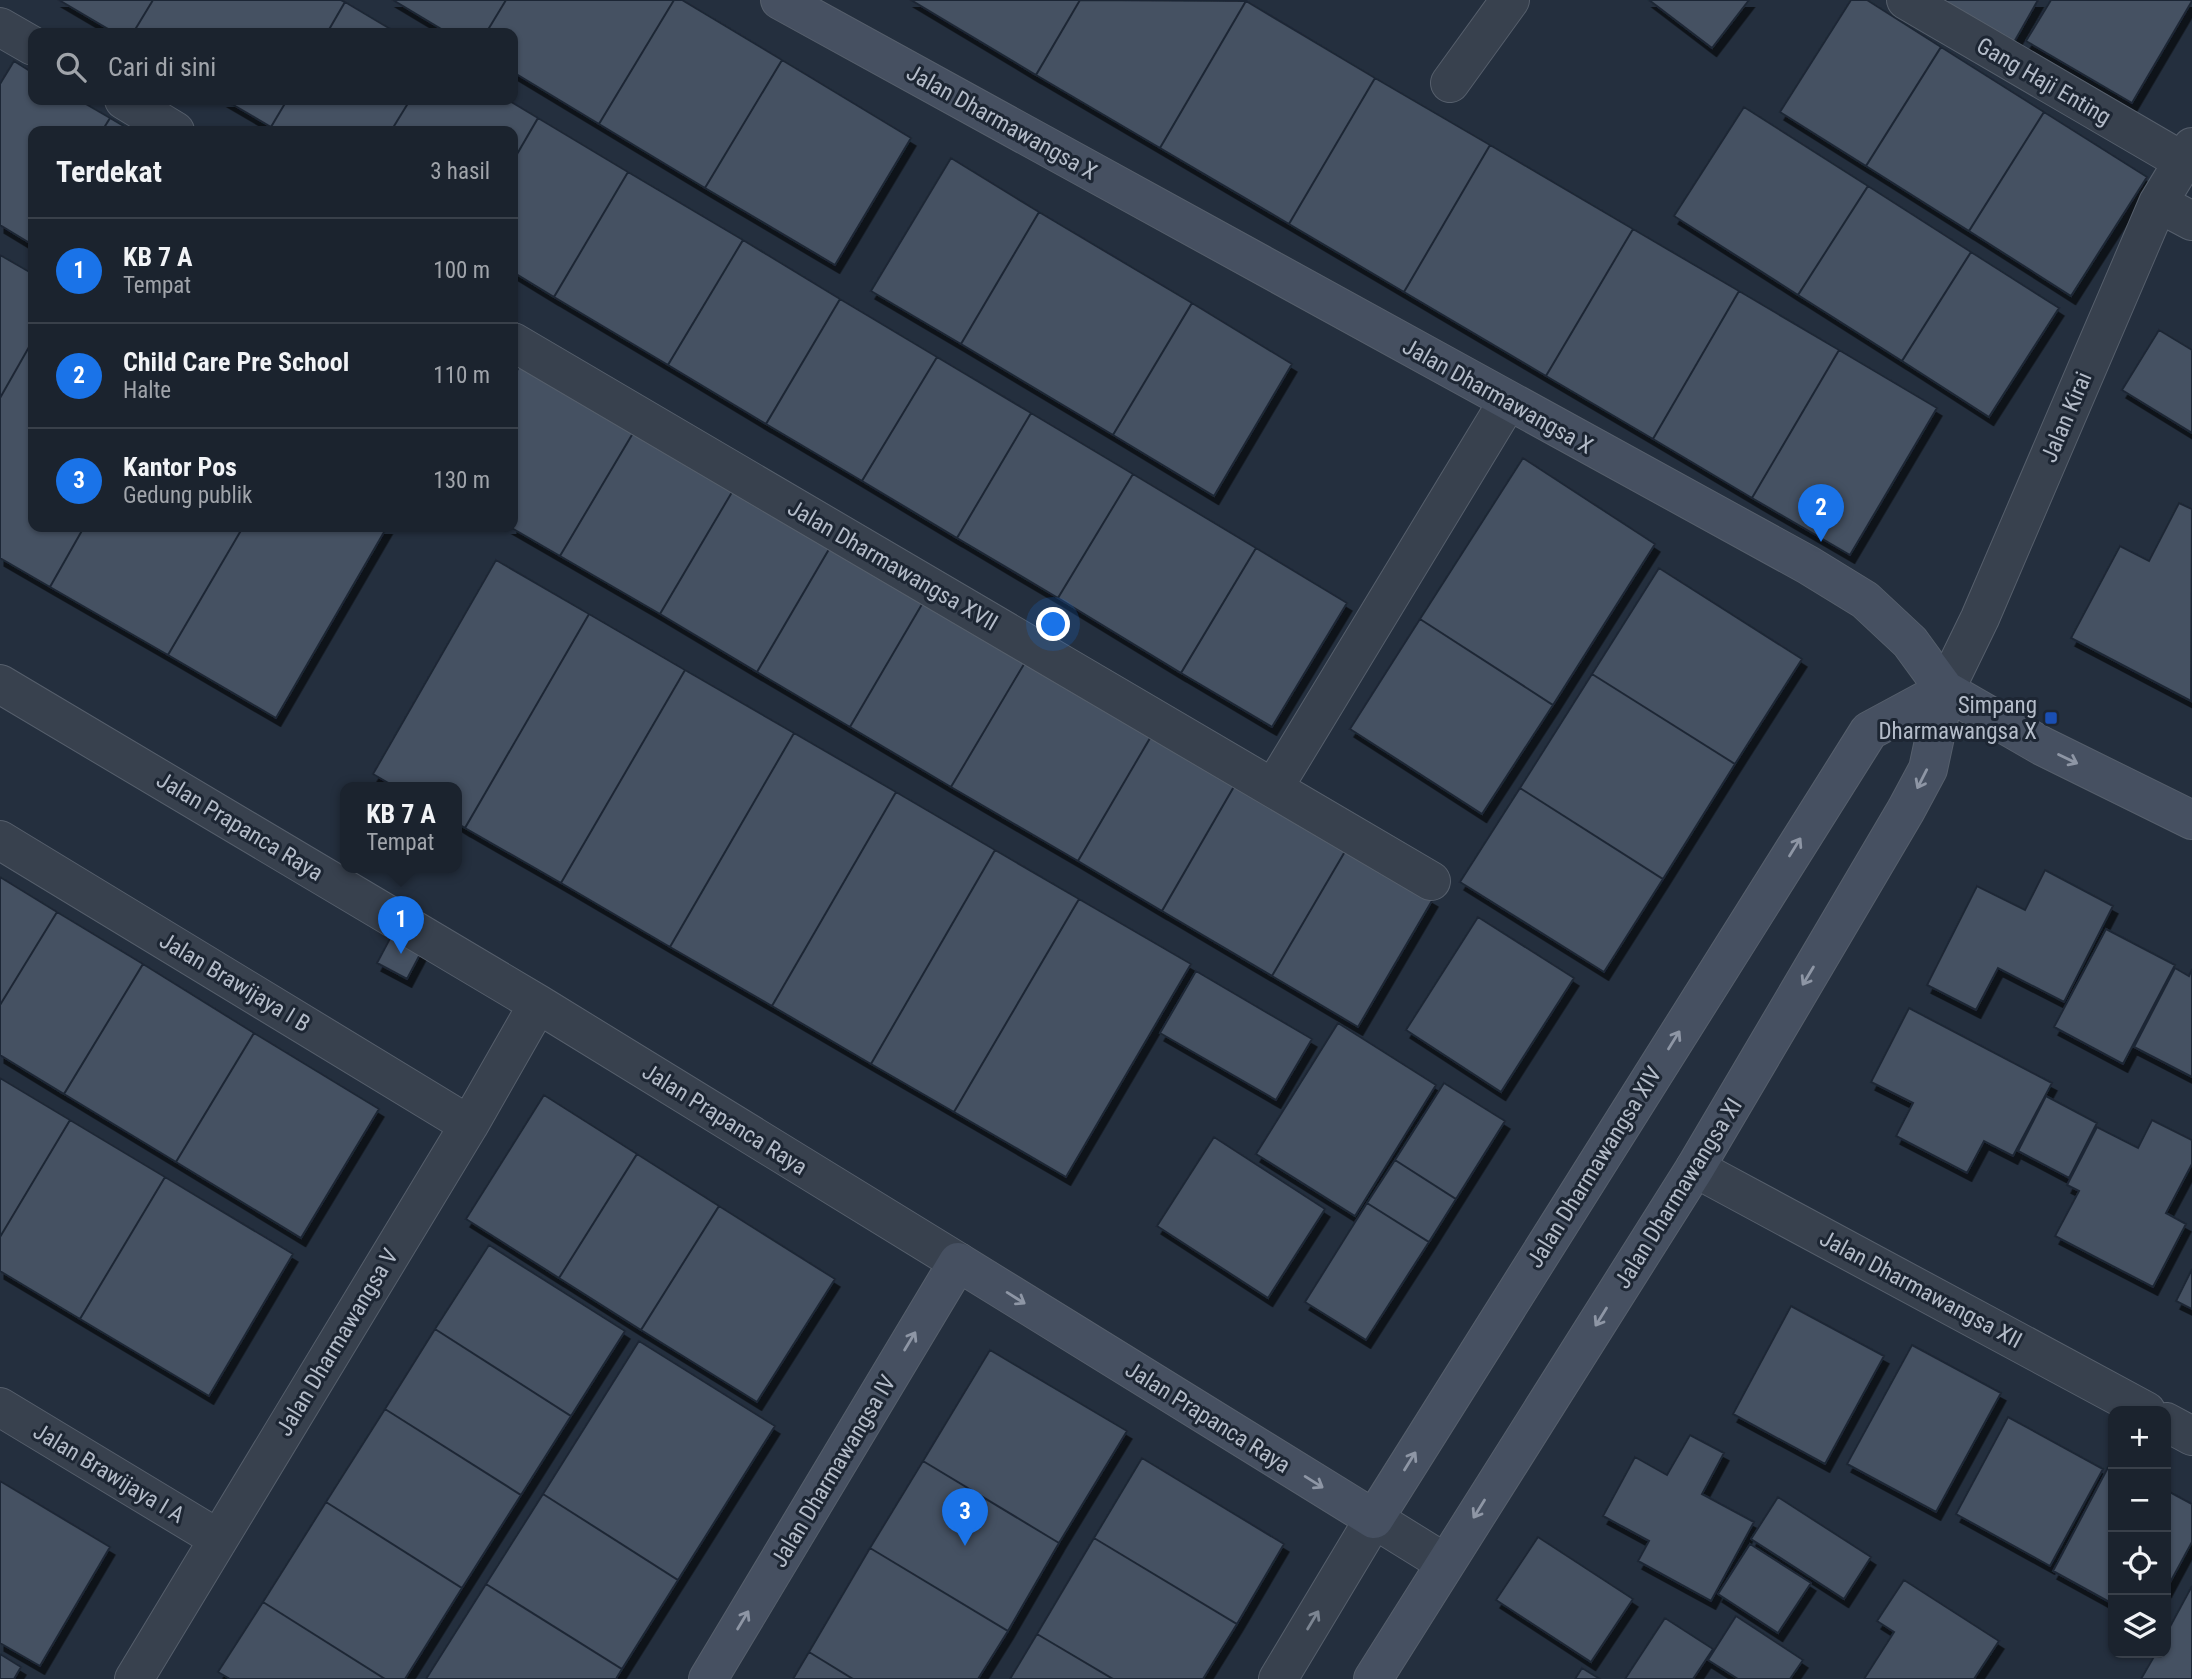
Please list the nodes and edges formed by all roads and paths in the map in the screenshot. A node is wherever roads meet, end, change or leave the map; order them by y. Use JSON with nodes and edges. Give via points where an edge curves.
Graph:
{"nodes":[{"id":1,"x":780,"y":0,"type":"edge"},
{"id":2,"x":1510,"y":0,"type":"edge"},
{"id":3,"x":1906,"y":0,"type":"edge"},
{"id":4,"x":0,"y":27,"type":"edge"},
{"id":5,"x":28,"y":43,"type":"edge"},
{"id":6,"x":1450,"y":83,"type":"dead end"},
{"id":7,"x":132,"y":105,"type":"edge"},
{"id":8,"x":167,"y":126,"type":"edge"},
{"id":9,"x":2188,"y":154,"type":"edge"},
{"id":10,"x":2158,"y":203,"type":"junction"},
{"id":11,"x":2192,"y":222,"type":"edge"},
{"id":12,"x":518,"y":345,"type":"edge"},
{"id":13,"x":1508,"y":401,"type":"junction"},
{"id":14,"x":0,"y":684,"type":"edge"},
{"id":15,"x":1945,"y":690,"type":"junction"},
{"id":16,"x":1274,"y":787,"type":"junction"},
{"id":17,"x":2192,"y":820,"type":"edge"},
{"id":18,"x":0,"y":840,"type":"edge"},
{"id":19,"x":1432,"y":881,"type":"dead end"},
{"id":20,"x":538,"y":1004,"type":"junction"},
{"id":21,"x":469,"y":1125,"type":"junction"},
{"id":22,"x":1695,"y":1168,"type":"junction"},
{"id":23,"x":958,"y":1262,"type":"junction"},
{"id":24,"x":2137,"y":1406,"type":"edge"},
{"id":25,"x":0,"y":1407,"type":"edge"},
{"id":26,"x":2171,"y":1425,"type":"edge"},
{"id":27,"x":2192,"y":1436,"type":"edge"},
{"id":28,"x":1374,"y":1519,"type":"junction"},
{"id":29,"x":217,"y":1538,"type":"junction"},
{"id":30,"x":1445,"y":1563,"type":"junction"},
{"id":31,"x":134,"y":1679,"type":"edge"},
{"id":32,"x":708,"y":1679,"type":"edge"},
{"id":33,"x":1278,"y":1679,"type":"edge"},
{"id":34,"x":1373,"y":1679,"type":"edge"}],
"edges":[{"from":1,"to":13,"type":"street","name":"Jalan Dharmawangsa X"},
{"from":2,"to":6,"type":"street"},
{"from":3,"to":9,"type":"street","name":"Gang Haji Enting"},
{"from":4,"to":5,"type":"street"},
{"from":7,"to":8,"type":"street"},
{"from":9,"to":10,"type":"street","name":"Jalan Kirai"},
{"from":10,"to":11,"type":"street"},
{"from":10,"to":15,"type":"street","name":"Jalan Kirai"},
{"from":12,"to":16,"type":"street","name":"Jalan Dharmawangsa XVII"},
{"from":13,"to":15,"type":"street","name":"Jalan Dharmawangsa X","via":[[1865,600],[1910,642]]},
{"from":13,"to":16,"type":"street"},
{"from":14,"to":20,"type":"street","name":"Jalan Prapanca Raya"},
{"from":15,"to":17,"type":"street","name":"Jalan Dharmawangsa X","one_way":true,"via":[[2042,746]]},
{"from":15,"to":22,"type":"street","name":"Jalan Dharmawangsa XI","one_way":true,"via":[[1927,769],[1912,800]]},
{"from":28,"to":15,"type":"street","name":"Jalan Dharmawangsa XIV","one_way":true,"via":[[1869,731]]},
{"from":16,"to":19,"type":"street","name":"Jalan Dharmawangsa XVII"},
{"from":18,"to":21,"type":"street","name":"Jalan Brawijaya I B"},
{"from":20,"to":21,"type":"street","name":"Jalan Dharmawangsa V"},
{"from":20,"to":23,"type":"street","name":"Jalan Prapanca Raya"},
{"from":21,"to":29,"type":"street","name":"Jalan Dharmawangsa V"},
{"from":22,"to":24,"type":"street","name":"Jalan Dharmawangsa XII"},
{"from":22,"to":30,"type":"street","name":"Jalan Dharmawangsa XI","one_way":true},
{"from":23,"to":28,"type":"street","name":"Jalan Prapanca Raya","one_way":true},
{"from":32,"to":23,"type":"street","name":"Jalan Dharmawangsa IV","one_way":true},
{"from":25,"to":29,"type":"street","name":"Jalan Brawijaya I A"},
{"from":26,"to":27,"type":"street"},
{"from":28,"to":30,"type":"street","name":"Jalan Prapanca Raya"},
{"from":33,"to":28,"type":"street","name":"Jalan Dharmawangsa XIV","one_way":true},
{"from":29,"to":31,"type":"street","name":"Jalan Dharmawangsa V"},
{"from":30,"to":34,"type":"street","name":"Jalan Dharmawangsa XI"}]}
